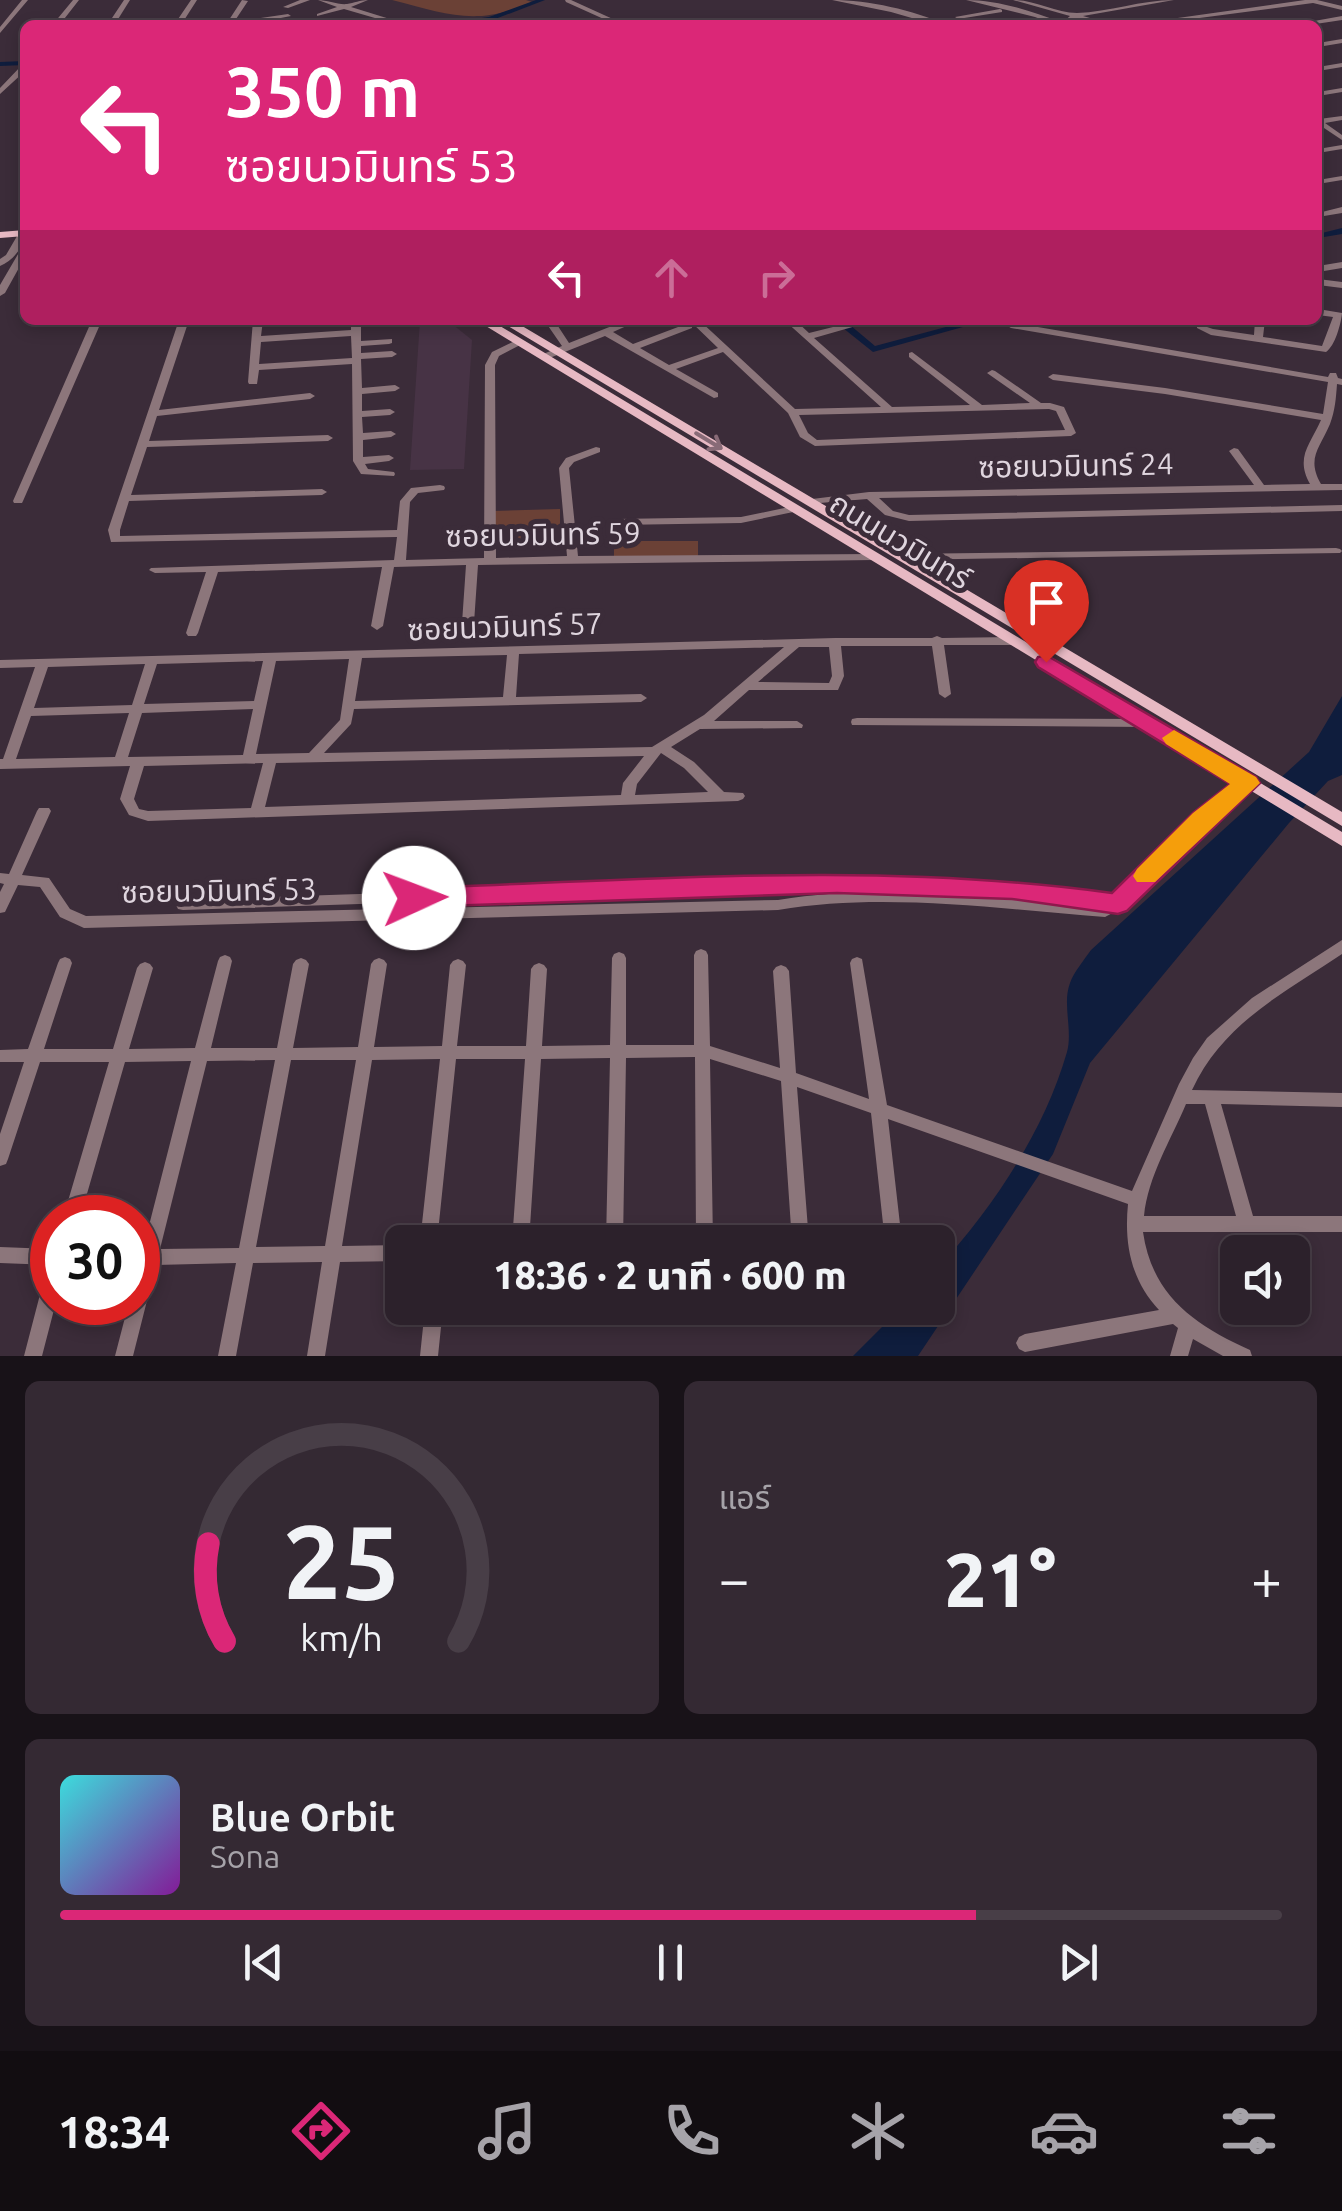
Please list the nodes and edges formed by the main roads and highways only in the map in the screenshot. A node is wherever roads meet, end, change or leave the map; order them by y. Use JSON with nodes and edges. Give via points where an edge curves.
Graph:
{"nodes":[{"id":1,"x":490,"y":325,"type":"edge"},
{"id":2,"x":512,"y":325,"type":"edge"},
{"id":3,"x":556,"y":352,"type":"junction"},
{"id":4,"x":812,"y":502,"type":"junction"},
{"id":5,"x":794,"y":509,"type":"junction"},
{"id":6,"x":1261,"y":784,"type":"junction"},
{"id":7,"x":1308,"y":809,"type":"junction"},
{"id":8,"x":1342,"y":820,"type":"edge"},
{"id":9,"x":1342,"y":840,"type":"edge"}],
"edges":[{"from":1,"to":3,"type":"main road","name":"ถนนนวมินทร์"},
{"from":2,"to":3,"type":"main road","name":"ถนนนวมินทร์"},
{"from":3,"to":4,"type":"main road","name":"ถนนนวมินทร์","one_way":true},
{"from":3,"to":5,"type":"main road","name":"ถนนนวมินทร์"},
{"from":4,"to":5,"type":"main road"},
{"from":4,"to":6,"type":"main road","name":"ถนนนวมินทร์"},
{"from":5,"to":6,"type":"main road","name":"ถนนนวมินทร์"},
{"from":6,"to":7,"type":"main road","name":"ถนนนวมินทร์"},
{"from":7,"to":8,"type":"main road","name":"ถนนนวมินทร์"},
{"from":7,"to":9,"type":"main road","name":"ถนนนวมินทร์"}]}
